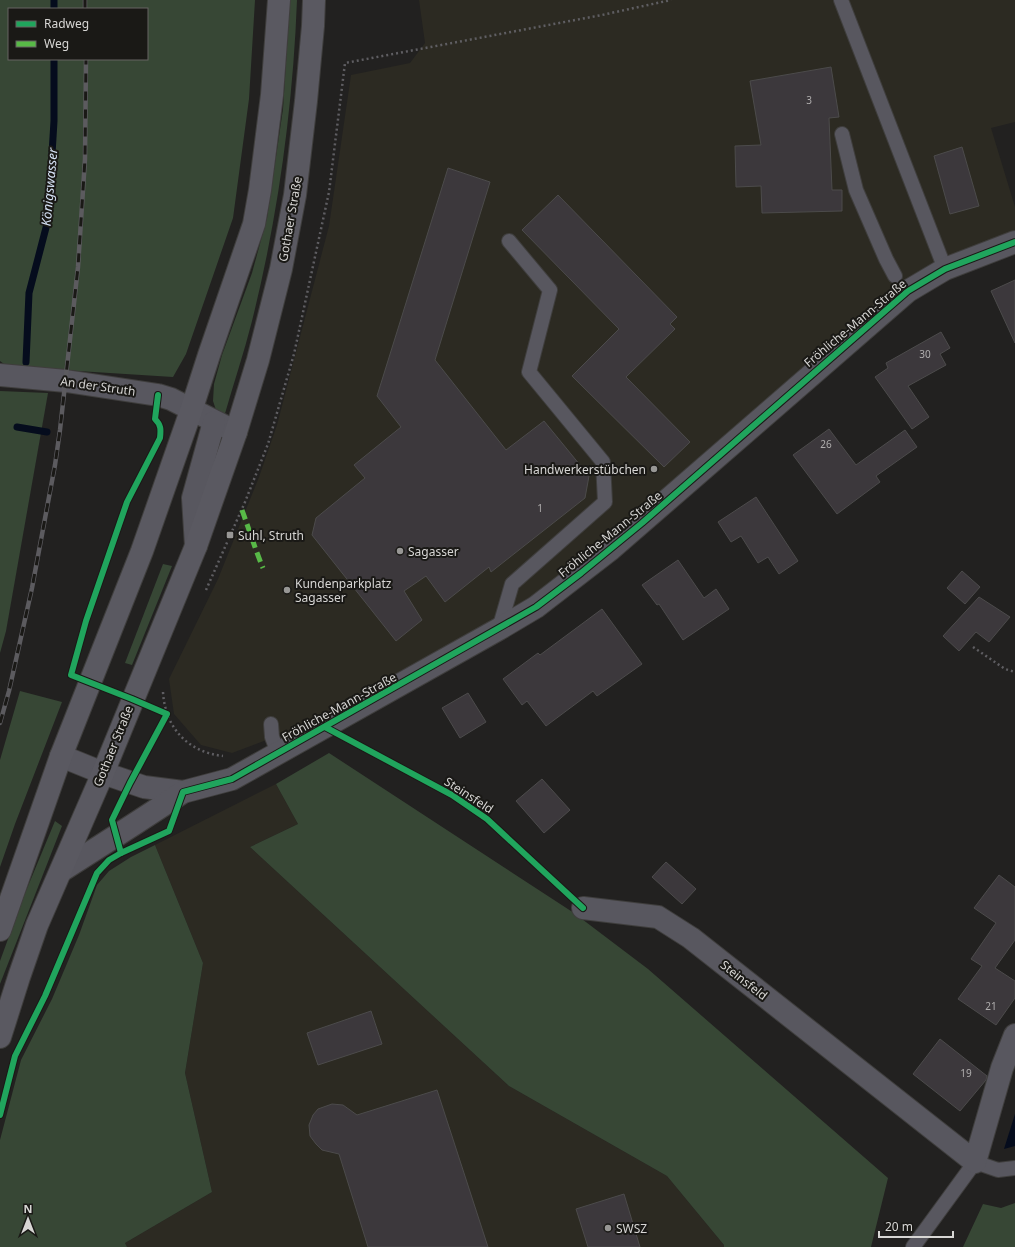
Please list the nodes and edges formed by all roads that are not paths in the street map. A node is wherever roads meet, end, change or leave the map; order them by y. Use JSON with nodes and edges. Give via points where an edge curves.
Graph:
{"nodes":[{"id":1,"x":279,"y":0,"type":"edge"},
{"id":2,"x":314,"y":0,"type":"edge"},
{"id":3,"x":841,"y":0,"type":"edge"},
{"id":4,"x":842,"y":134,"type":"dead end"},
{"id":5,"x":509,"y":241,"type":"dead end"},
{"id":6,"x":1015,"y":242,"type":"edge"},
{"id":7,"x":945,"y":269,"type":"junction"},
{"id":8,"x":895,"y":276,"type":"dead end"},
{"id":9,"x":0,"y":375,"type":"edge"},
{"id":10,"x":192,"y":411,"type":"junction"},
{"id":11,"x":214,"y":422,"type":"junction"},
{"id":12,"x":236,"y":432,"type":"junction"},
{"id":13,"x":196,"y":546,"type":"junction"},
{"id":14,"x":499,"y":629,"type":"junction"},
{"id":15,"x":271,"y":724,"type":"dead end"},
{"id":16,"x":278,"y":753,"type":"junction"},
{"id":17,"x":61,"y":756,"type":"junction"},
{"id":18,"x":103,"y":773,"type":"junction"},
{"id":19,"x":183,"y":792,"type":"junction"},
{"id":20,"x":61,"y":871,"type":"junction"},
{"id":21,"x":584,"y":908,"type":"dead end"},
{"id":22,"x":0,"y":930,"type":"edge"},
{"id":23,"x":1015,"y":1035,"type":"edge"},
{"id":24,"x":0,"y":1037,"type":"edge"},
{"id":25,"x":975,"y":1162,"type":"junction"},
{"id":26,"x":1015,"y":1168,"type":"edge"},
{"id":27,"x":913,"y":1247,"type":"edge"}],
"edges":[{"from":1,"to":10,"type":"main road","via":[[272,95],[254,224]]},
{"from":2,"to":12,"type":"main road","name":"Gothaer Straße","via":[[314,26],[295,195],[281,269],[258,360]]},
{"from":3,"to":7,"type":"lane"},
{"from":4,"to":8,"type":"lane","via":[[856,190]]},
{"from":5,"to":14,"type":"lane","via":[[550,290],[529,372],[603,462],[605,502],[512,584]]},
{"from":6,"to":7,"type":"street","name":"Fröhliche-Mann-Straße"},
{"from":7,"to":14,"type":"street","name":"Fröhliche-Mann-Straße","via":[[908,291],[605,554],[536,607]]},
{"from":9,"to":10,"type":"street","name":"An der Struth","via":[[158,394]]},
{"from":10,"to":11,"type":"street"},
{"from":10,"to":17,"type":"main road","via":[[142,551]]},
{"from":11,"to":12,"type":"street"},
{"from":11,"to":13,"type":"street","via":[[193,498]]},
{"from":12,"to":13,"type":"main road","name":"Gothaer Straße"},
{"from":13,"to":18,"type":"main road","name":"Gothaer Straße"},
{"from":14,"to":16,"type":"street","name":"Fröhliche-Mann-Straße"},
{"from":15,"to":16,"type":"lane","via":[[272,737]]},
{"from":16,"to":19,"type":"street","name":"Fröhliche-Mann-Straße","via":[[232,779]]},
{"from":17,"to":18,"type":"street","name":"Fröhliche-Mann-Straße"},
{"from":17,"to":22,"type":"main road"},
{"from":18,"to":19,"type":"street","name":"Fröhliche-Mann-Straße","via":[[144,787]]},
{"from":18,"to":20,"type":"main road","name":"Gothaer Straße"},
{"from":19,"to":20,"type":"street"},
{"from":20,"to":24,"type":"main road","name":"Gothaer Straße","via":[[38,925]]},
{"from":21,"to":25,"type":"street","name":"Steinsfeld","via":[[658,917],[691,938]]},
{"from":23,"to":25,"type":"street","via":[[1002,1068]]},
{"from":25,"to":26,"type":"lane","via":[[998,1170]]},
{"from":25,"to":27,"type":"lane"}]}
